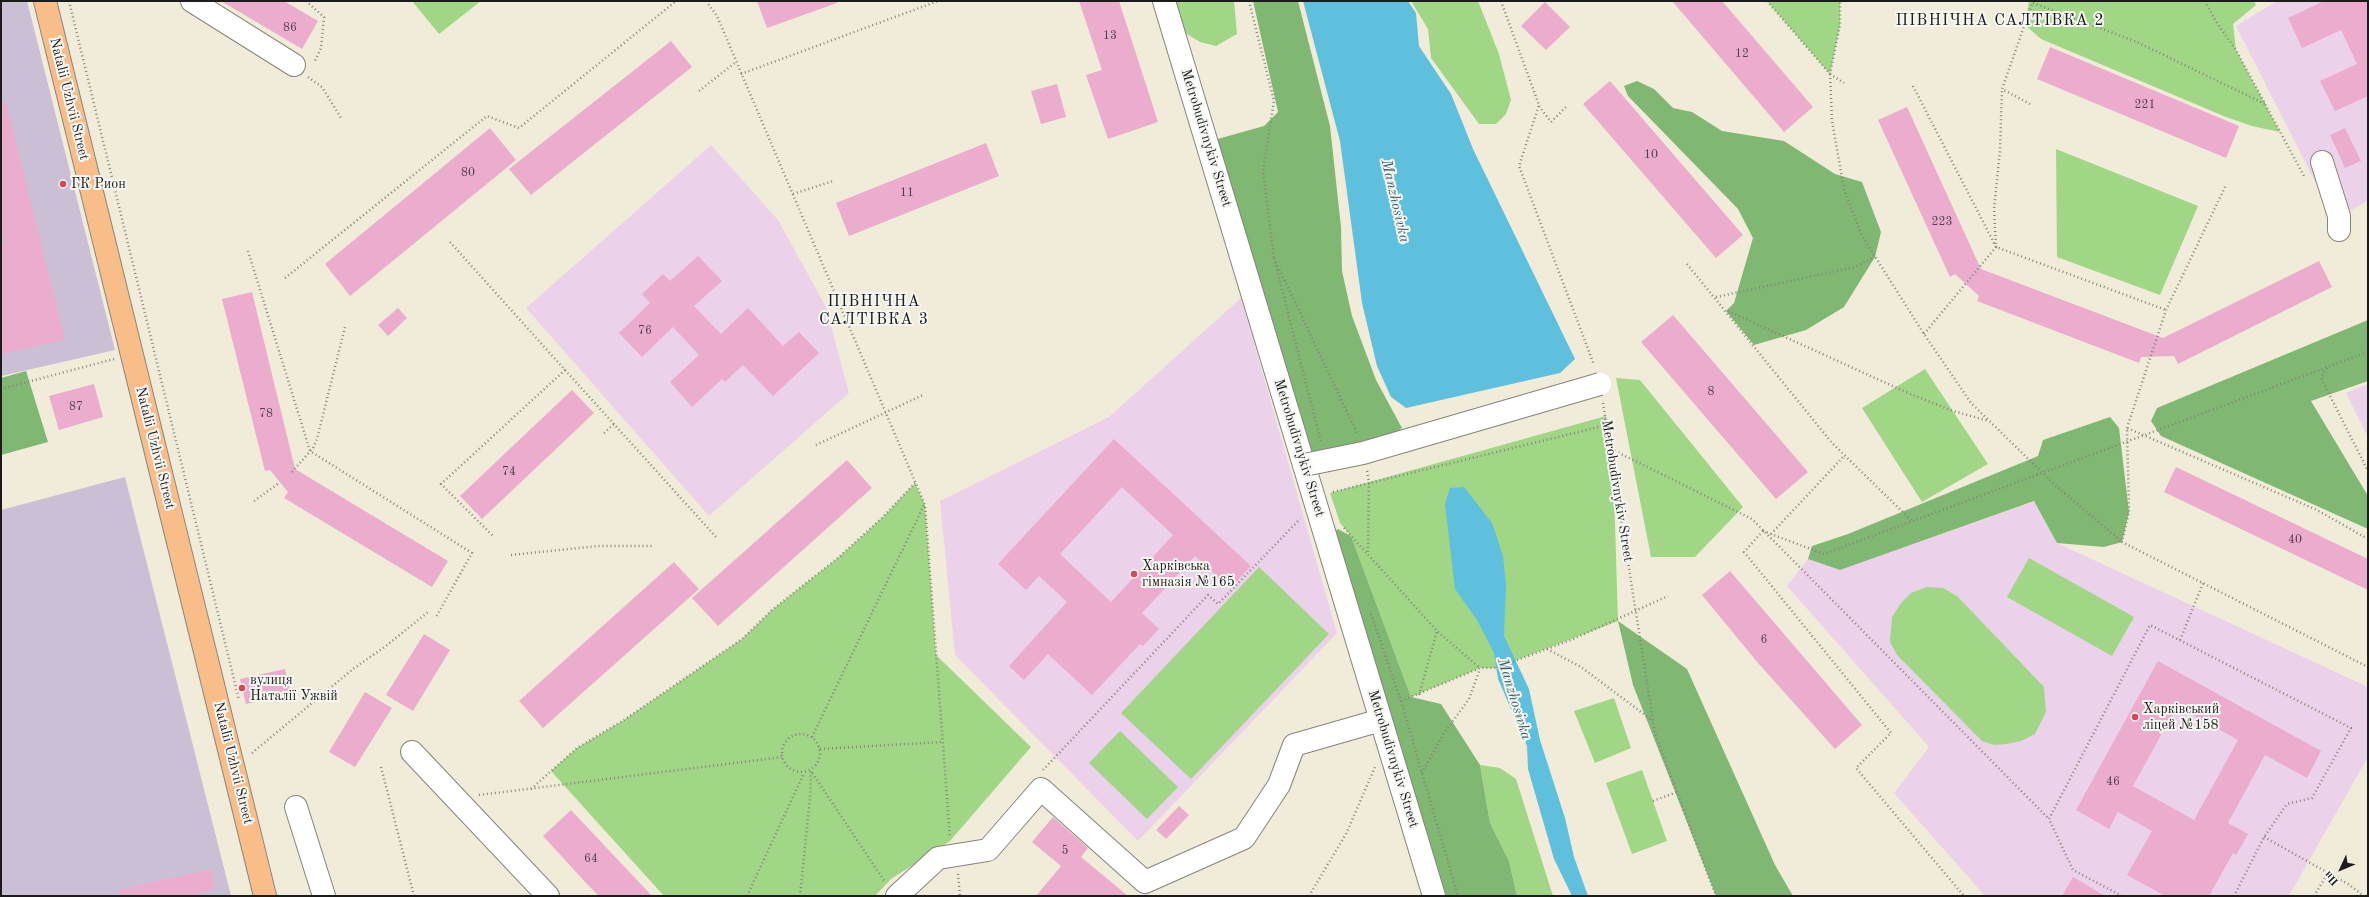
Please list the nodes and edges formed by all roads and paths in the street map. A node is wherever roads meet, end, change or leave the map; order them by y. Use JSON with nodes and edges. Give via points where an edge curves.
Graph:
{"nodes":[{"id":1,"x":45,"y":1,"type":"edge"},
{"id":2,"x":69,"y":1,"type":"edge"},
{"id":3,"x":192,"y":1,"type":"edge"},
{"id":4,"x":306,"y":1,"type":"edge"},
{"id":5,"x":676,"y":1,"type":"edge"},
{"id":6,"x":706,"y":1,"type":"edge"},
{"id":7,"x":938,"y":1,"type":"edge"},
{"id":8,"x":1164,"y":1,"type":"edge"},
{"id":9,"x":1249,"y":1,"type":"edge"},
{"id":10,"x":1501,"y":1,"type":"edge"},
{"id":11,"x":1767,"y":1,"type":"edge"},
{"id":12,"x":1840,"y":1,"type":"edge"},
{"id":13,"x":2205,"y":1,"type":"edge"},
{"id":14,"x":2033,"y":2,"type":"edge"},
{"id":15,"x":736,"y":62,"type":"junction"},
{"id":16,"x":301,"y":71,"type":"junction"},
{"id":17,"x":742,"y":74,"type":"junction"},
{"id":18,"x":1830,"y":74,"type":"junction"},
{"id":19,"x":1844,"y":83,"type":"dead end"},
{"id":20,"x":1913,"y":86,"type":"dead end"},
{"id":21,"x":2002,"y":89,"type":"junction"},
{"id":22,"x":699,"y":92,"type":"dead end"},
{"id":23,"x":2030,"y":104,"type":"dead end"},
{"id":24,"x":1539,"y":105,"type":"junction"},
{"id":25,"x":2266,"y":105,"type":"junction"},
{"id":26,"x":1567,"y":106,"type":"dead end"},
{"id":27,"x":341,"y":118,"type":"dead end"},
{"id":28,"x":2322,"y":162,"type":"dead end"},
{"id":29,"x":2306,"y":180,"type":"dead end"},
{"id":30,"x":833,"y":181,"type":"dead end"},
{"id":31,"x":2226,"y":185,"type":"dead end"},
{"id":32,"x":792,"y":194,"type":"junction"},
{"id":33,"x":2339,"y":230,"type":"dead end"},
{"id":34,"x":450,"y":242,"type":"dead end"},
{"id":35,"x":1996,"y":247,"type":"junction"},
{"id":36,"x":248,"y":251,"type":"dead end"},
{"id":37,"x":1875,"y":257,"type":"junction"},
{"id":38,"x":1274,"y":258,"type":"junction"},
{"id":39,"x":1687,"y":264,"type":"dead end"},
{"id":40,"x":285,"y":278,"type":"dead end"},
{"id":41,"x":1716,"y":297,"type":"junction"},
{"id":42,"x":1726,"y":310,"type":"junction"},
{"id":43,"x":2166,"y":310,"type":"junction"},
{"id":44,"x":345,"y":327,"type":"dead end"},
{"id":45,"x":1924,"y":334,"type":"junction"},
{"id":46,"x":2368,"y":352,"type":"edge"},
{"id":47,"x":132,"y":354,"type":"junction"},
{"id":48,"x":2328,"y":367,"type":"junction"},
{"id":49,"x":565,"y":370,"type":"junction"},
{"id":50,"x":1600,"y":384,"type":"junction"},
{"id":51,"x":1,"y":389,"type":"edge"},
{"id":52,"x":923,"y":395,"type":"dead end"},
{"id":53,"x":886,"y":413,"type":"junction"},
{"id":54,"x":1989,"y":421,"type":"junction"},
{"id":55,"x":614,"y":424,"type":"junction"},
{"id":56,"x":1607,"y":425,"type":"junction"},
{"id":57,"x":2127,"y":428,"type":"junction"},
{"id":58,"x":604,"y":433,"type":"dead end"},
{"id":59,"x":2144,"y":435,"type":"junction"},
{"id":60,"x":2128,"y":441,"type":"junction"},
{"id":61,"x":816,"y":445,"type":"dead end"},
{"id":62,"x":1611,"y":449,"type":"junction"},
{"id":63,"x":310,"y":451,"type":"junction"},
{"id":64,"x":1363,"y":453,"type":"junction"},
{"id":65,"x":1845,"y":455,"type":"junction"},
{"id":66,"x":1326,"y":461,"type":"junction"},
{"id":67,"x":1304,"y":466,"type":"junction"},
{"id":68,"x":292,"y":472,"type":"dead end"},
{"id":69,"x":2368,"y":472,"type":"edge"},
{"id":70,"x":2042,"y":473,"type":"junction"},
{"id":71,"x":1369,"y":482,"type":"junction"},
{"id":72,"x":279,"y":483,"type":"dead end"},
{"id":73,"x":915,"y":483,"type":"junction"},
{"id":74,"x":254,"y":501,"type":"dead end"},
{"id":75,"x":925,"y":505,"type":"junction"},
{"id":76,"x":1303,"y":516,"type":"dead end"},
{"id":77,"x":1912,"y":521,"type":"junction"},
{"id":78,"x":1762,"y":531,"type":"junction"},
{"id":79,"x":1771,"y":534,"type":"junction"},
{"id":80,"x":493,"y":536,"type":"dead end"},
{"id":81,"x":716,"y":537,"type":"dead end"},
{"id":82,"x":1345,"y":538,"type":"dead end"},
{"id":83,"x":2368,"y":539,"type":"edge"},
{"id":84,"x":2122,"y":542,"type":"junction"},
{"id":85,"x":652,"y":546,"type":"dead end"},
{"id":86,"x":1368,"y":554,"type":"junction"},
{"id":87,"x":511,"y":555,"type":"dead end"},
{"id":88,"x":2203,"y":583,"type":"junction"},
{"id":89,"x":1668,"y":596,"type":"dead end"},
{"id":90,"x":428,"y":612,"type":"dead end"},
{"id":91,"x":1370,"y":612,"type":"dead end"},
{"id":92,"x":1636,"y":612,"type":"junction"},
{"id":93,"x":436,"y":617,"type":"dead end"},
{"id":94,"x":1437,"y":630,"type":"junction"},
{"id":95,"x":2180,"y":640,"type":"junction"},
{"id":96,"x":1546,"y":649,"type":"junction"},
{"id":97,"x":2368,"y":667,"type":"edge"},
{"id":98,"x":1480,"y":668,"type":"junction"},
{"id":99,"x":1419,"y":695,"type":"junction"},
{"id":100,"x":1401,"y":701,"type":"junction"},
{"id":101,"x":240,"y":707,"type":"dead end"},
{"id":102,"x":1653,"y":721,"type":"junction"},
{"id":103,"x":1384,"y":729,"type":"junction"},
{"id":104,"x":812,"y":737,"type":"junction"},
{"id":105,"x":942,"y":742,"type":"junction"},
{"id":106,"x":250,"y":746,"type":"dead end"},
{"id":107,"x":820,"y":749,"type":"junction"},
{"id":108,"x":412,"y":752,"type":"dead end"},
{"id":109,"x":252,"y":753,"type":"junction"},
{"id":110,"x":782,"y":757,"type":"junction"},
{"id":111,"x":254,"y":760,"type":"dead end"},
{"id":112,"x":381,"y":767,"type":"dead end"},
{"id":113,"x":810,"y":771,"type":"junction"},
{"id":114,"x":1041,"y":772,"type":"dead end"},
{"id":115,"x":804,"y":773,"type":"junction"},
{"id":116,"x":1422,"y":773,"type":"junction"},
{"id":117,"x":531,"y":789,"type":"junction"},
{"id":118,"x":1677,"y":792,"type":"junction"},
{"id":119,"x":477,"y":796,"type":"dead end"},
{"id":120,"x":1653,"y":801,"type":"dead end"},
{"id":121,"x":296,"y":807,"type":"dead end"},
{"id":122,"x":2049,"y":819,"type":"junction"},
{"id":123,"x":2264,"y":837,"type":"junction"},
{"id":124,"x":955,"y":847,"type":"junction"},
{"id":125,"x":2328,"y":873,"type":"junction"},
{"id":126,"x":889,"y":887,"type":"edge"},
{"id":127,"x":266,"y":896,"type":"edge"},
{"id":128,"x":324,"y":896,"type":"edge"},
{"id":129,"x":414,"y":896,"type":"edge"},
{"id":130,"x":548,"y":896,"type":"edge"},
{"id":131,"x":747,"y":896,"type":"edge"},
{"id":132,"x":800,"y":896,"type":"edge"},
{"id":133,"x":960,"y":896,"type":"edge"},
{"id":134,"x":1309,"y":896,"type":"edge"},
{"id":135,"x":1434,"y":896,"type":"edge"},
{"id":136,"x":1458,"y":896,"type":"edge"},
{"id":137,"x":1716,"y":896,"type":"edge"},
{"id":138,"x":1964,"y":896,"type":"edge"},
{"id":139,"x":2122,"y":896,"type":"edge"},
{"id":140,"x":2234,"y":896,"type":"edge"},
{"id":141,"x":2314,"y":896,"type":"edge"},
{"id":142,"x":2364,"y":896,"type":"edge"}],
"edges":[{"from":1,"to":47,"type":"main road","name":"Natalii Uzhvii Street"},
{"from":2,"to":101,"type":"path"},
{"from":3,"to":16,"type":"street"},
{"from":4,"to":16,"type":"path","via":[[324,17],[321,48]]},
{"from":5,"to":40,"type":"path","via":[[519,128],[486,116]]},
{"from":6,"to":15,"type":"path","via":[[716,16]]},
{"from":7,"to":17,"type":"path"},
{"from":8,"to":67,"type":"street","name":"Metrobudivnykiv Street"},
{"from":9,"to":38,"type":"path","via":[[1274,101],[1263,171]]},
{"from":10,"to":24,"type":"path"},
{"from":11,"to":18,"type":"path"},
{"from":12,"to":18,"type":"path","via":[[1840,25]]},
{"from":13,"to":25,"type":"path"},
{"from":14,"to":21,"type":"path"},
{"from":14,"to":25,"type":"path","via":[[2137,42]]},
{"from":15,"to":17,"type":"path"},
{"from":15,"to":22,"type":"path"},
{"from":16,"to":27,"type":"path","via":[[322,87]]},
{"from":17,"to":32,"type":"path"},
{"from":18,"to":19,"type":"path"},
{"from":18,"to":37,"type":"path","via":[[1832,121],[1844,189],[1862,236]]},
{"from":20,"to":35,"type":"path"},
{"from":21,"to":23,"type":"path"},
{"from":21,"to":35,"type":"path","via":[[2000,151],[1994,209]]},
{"from":24,"to":26,"type":"path","via":[[1551,122]]},
{"from":24,"to":50,"type":"path","name":"Metrobudivnykiv Street","via":[[1519,166],[1590,351]]},
{"from":25,"to":29,"type":"path"},
{"from":28,"to":33,"type":"street","via":[[2339,216]]},
{"from":30,"to":32,"type":"path"},
{"from":31,"to":43,"type":"path"},
{"from":32,"to":53,"type":"path"},
{"from":34,"to":49,"type":"path"},
{"from":35,"to":43,"type":"path"},
{"from":35,"to":45,"type":"path"},
{"from":36,"to":63,"type":"path"},
{"from":37,"to":41,"type":"path","via":[[1855,267]]},
{"from":37,"to":45,"type":"path"},
{"from":38,"to":64,"type":"path","via":[[1359,438]]},
{"from":38,"to":66,"type":"path"},
{"from":39,"to":41,"type":"path"},
{"from":41,"to":42,"type":"path"},
{"from":42,"to":54,"type":"path","via":[[1908,393],[1953,411]]},
{"from":42,"to":65,"type":"path","via":[[1832,443]]},
{"from":43,"to":57,"type":"path"},
{"from":44,"to":63,"type":"path","via":[[316,439]]},
{"from":45,"to":54,"type":"path","via":[[1971,403]]},
{"from":46,"to":48,"type":"path"},
{"from":47,"to":51,"type":"path"},
{"from":47,"to":127,"type":"main road","name":"Natalii Uzhvii Street"},
{"from":48,"to":59,"type":"path"},
{"from":48,"to":69,"type":"path","via":[[2321,378]]},
{"from":49,"to":55,"type":"path"},
{"from":49,"to":80,"type":"path","via":[[441,484]]},
{"from":50,"to":56,"type":"path","name":"Metrobudivnykiv Street"},
{"from":50,"to":64,"type":"street","bridge":true},
{"from":52,"to":53,"type":"path"},
{"from":53,"to":61,"type":"path"},
{"from":53,"to":73,"type":"path"},
{"from":54,"to":70,"type":"path"},
{"from":55,"to":58,"type":"path"},
{"from":55,"to":81,"type":"path"},
{"from":56,"to":62,"type":"path","name":"Metrobudivnykiv Street"},
{"from":56,"to":71,"type":"path"},
{"from":57,"to":59,"type":"path"},
{"from":57,"to":60,"type":"path"},
{"from":59,"to":60,"type":"path"},
{"from":59,"to":83,"type":"path","via":[[2318,510]]},
{"from":60,"to":70,"type":"path"},
{"from":60,"to":84,"type":"path","via":[[2129,512]]},
{"from":62,"to":78,"type":"path","via":[[1752,519]]},
{"from":62,"to":92,"type":"path","name":"Metrobudivnykiv Street"},
{"from":63,"to":68,"type":"path"},
{"from":63,"to":93,"type":"path","via":[[472,553]]},
{"from":64,"to":66,"type":"street","bridge":true},
{"from":64,"to":71,"type":"path"},
{"from":65,"to":77,"type":"path"},
{"from":65,"to":79,"type":"path"},
{"from":66,"to":67,"type":"street","bridge":true},
{"from":66,"to":71,"type":"path","via":[[1330,493]]},
{"from":67,"to":103,"type":"street","name":"Metrobudivnykiv Street"},
{"from":70,"to":77,"type":"path"},
{"from":70,"to":84,"type":"path"},
{"from":71,"to":86,"type":"path"},
{"from":72,"to":74,"type":"path"},
{"from":73,"to":75,"type":"path"},
{"from":73,"to":117,"type":"path","via":[[882,518],[742,638],[624,720],[577,748]]},
{"from":75,"to":104,"type":"path"},
{"from":75,"to":105,"type":"path"},
{"from":76,"to":114,"type":"path","via":[[1218,604],[1208,595]]},
{"from":77,"to":79,"type":"path","via":[[1824,554]]},
{"from":78,"to":79,"type":"path"},
{"from":78,"to":122,"type":"path"},
{"from":78,"to":138,"type":"path","via":[[1744,552],[1891,733],[1856,768]]},
{"from":82,"to":86,"type":"path","via":[[1340,523]]},
{"from":84,"to":88,"type":"path"},
{"from":85,"to":87,"type":"path","via":[[598,546]]},
{"from":86,"to":94,"type":"path"},
{"from":88,"to":95,"type":"path"},
{"from":88,"to":97,"type":"path"},
{"from":89,"to":92,"type":"path"},
{"from":90,"to":109,"type":"path","via":[[353,669]]},
{"from":91,"to":100,"type":"path"},
{"from":92,"to":96,"type":"path"},
{"from":92,"to":102,"type":"path","name":"Metrobudivnykiv Street"},
{"from":94,"to":98,"type":"path"},
{"from":94,"to":99,"type":"path"},
{"from":95,"to":122,"type":"path","via":[[2150,625]]},
{"from":95,"to":123,"type":"path","via":[[2351,728],[2312,798],[2287,804]]},
{"from":96,"to":98,"type":"path","via":[[1496,668]]},
{"from":96,"to":102,"type":"path","via":[[1581,666]]},
{"from":98,"to":99,"type":"path"},
{"from":98,"to":116,"type":"path","via":[[1469,699],[1443,735]]},
{"from":99,"to":100,"type":"path"},
{"from":100,"to":116,"type":"path"},
{"from":102,"to":118,"type":"path","name":"Metrobudivnykiv Street","via":[[1655,734]]},
{"from":103,"to":124,"type":"street","via":[[1294,745],[1278,785],[1244,838],[1145,882],[1041,789],[988,850]]},
{"from":103,"to":134,"type":"path","via":[[1346,834]]},
{"from":103,"to":135,"type":"street","name":"Metrobudivnykiv Street"},
{"from":104,"to":107,"type":"path"},
{"from":104,"to":110,"type":"path","via":[[798,734],[790,737],[783,744]]},
{"from":105,"to":107,"type":"path"},
{"from":105,"to":124,"type":"path","via":[[950,841]]},
{"from":106,"to":109,"type":"path"},
{"from":107,"to":113,"type":"path","via":[[816,766]]},
{"from":108,"to":130,"type":"street"},
{"from":109,"to":111,"type":"path"},
{"from":110,"to":115,"type":"path","via":[[789,769]]},
{"from":110,"to":117,"type":"path"},
{"from":112,"to":129,"type":"path"},
{"from":113,"to":115,"type":"path"},
{"from":113,"to":126,"type":"path"},
{"from":113,"to":132,"type":"path","via":[[810,797]]},
{"from":115,"to":131,"type":"path"},
{"from":116,"to":136,"type":"path"},
{"from":117,"to":119,"type":"path"},
{"from":118,"to":120,"type":"path"},
{"from":118,"to":137,"type":"path","name":"Metrobudivnykiv Street"},
{"from":121,"to":128,"type":"street"},
{"from":122,"to":139,"type":"path","via":[[2073,870]]},
{"from":123,"to":125,"type":"path"},
{"from":123,"to":140,"type":"path"},
{"from":124,"to":126,"type":"street"},
{"from":124,"to":133,"type":"path"},
{"from":125,"to":141,"type":"path"},
{"from":125,"to":142,"type":"path"}]}
